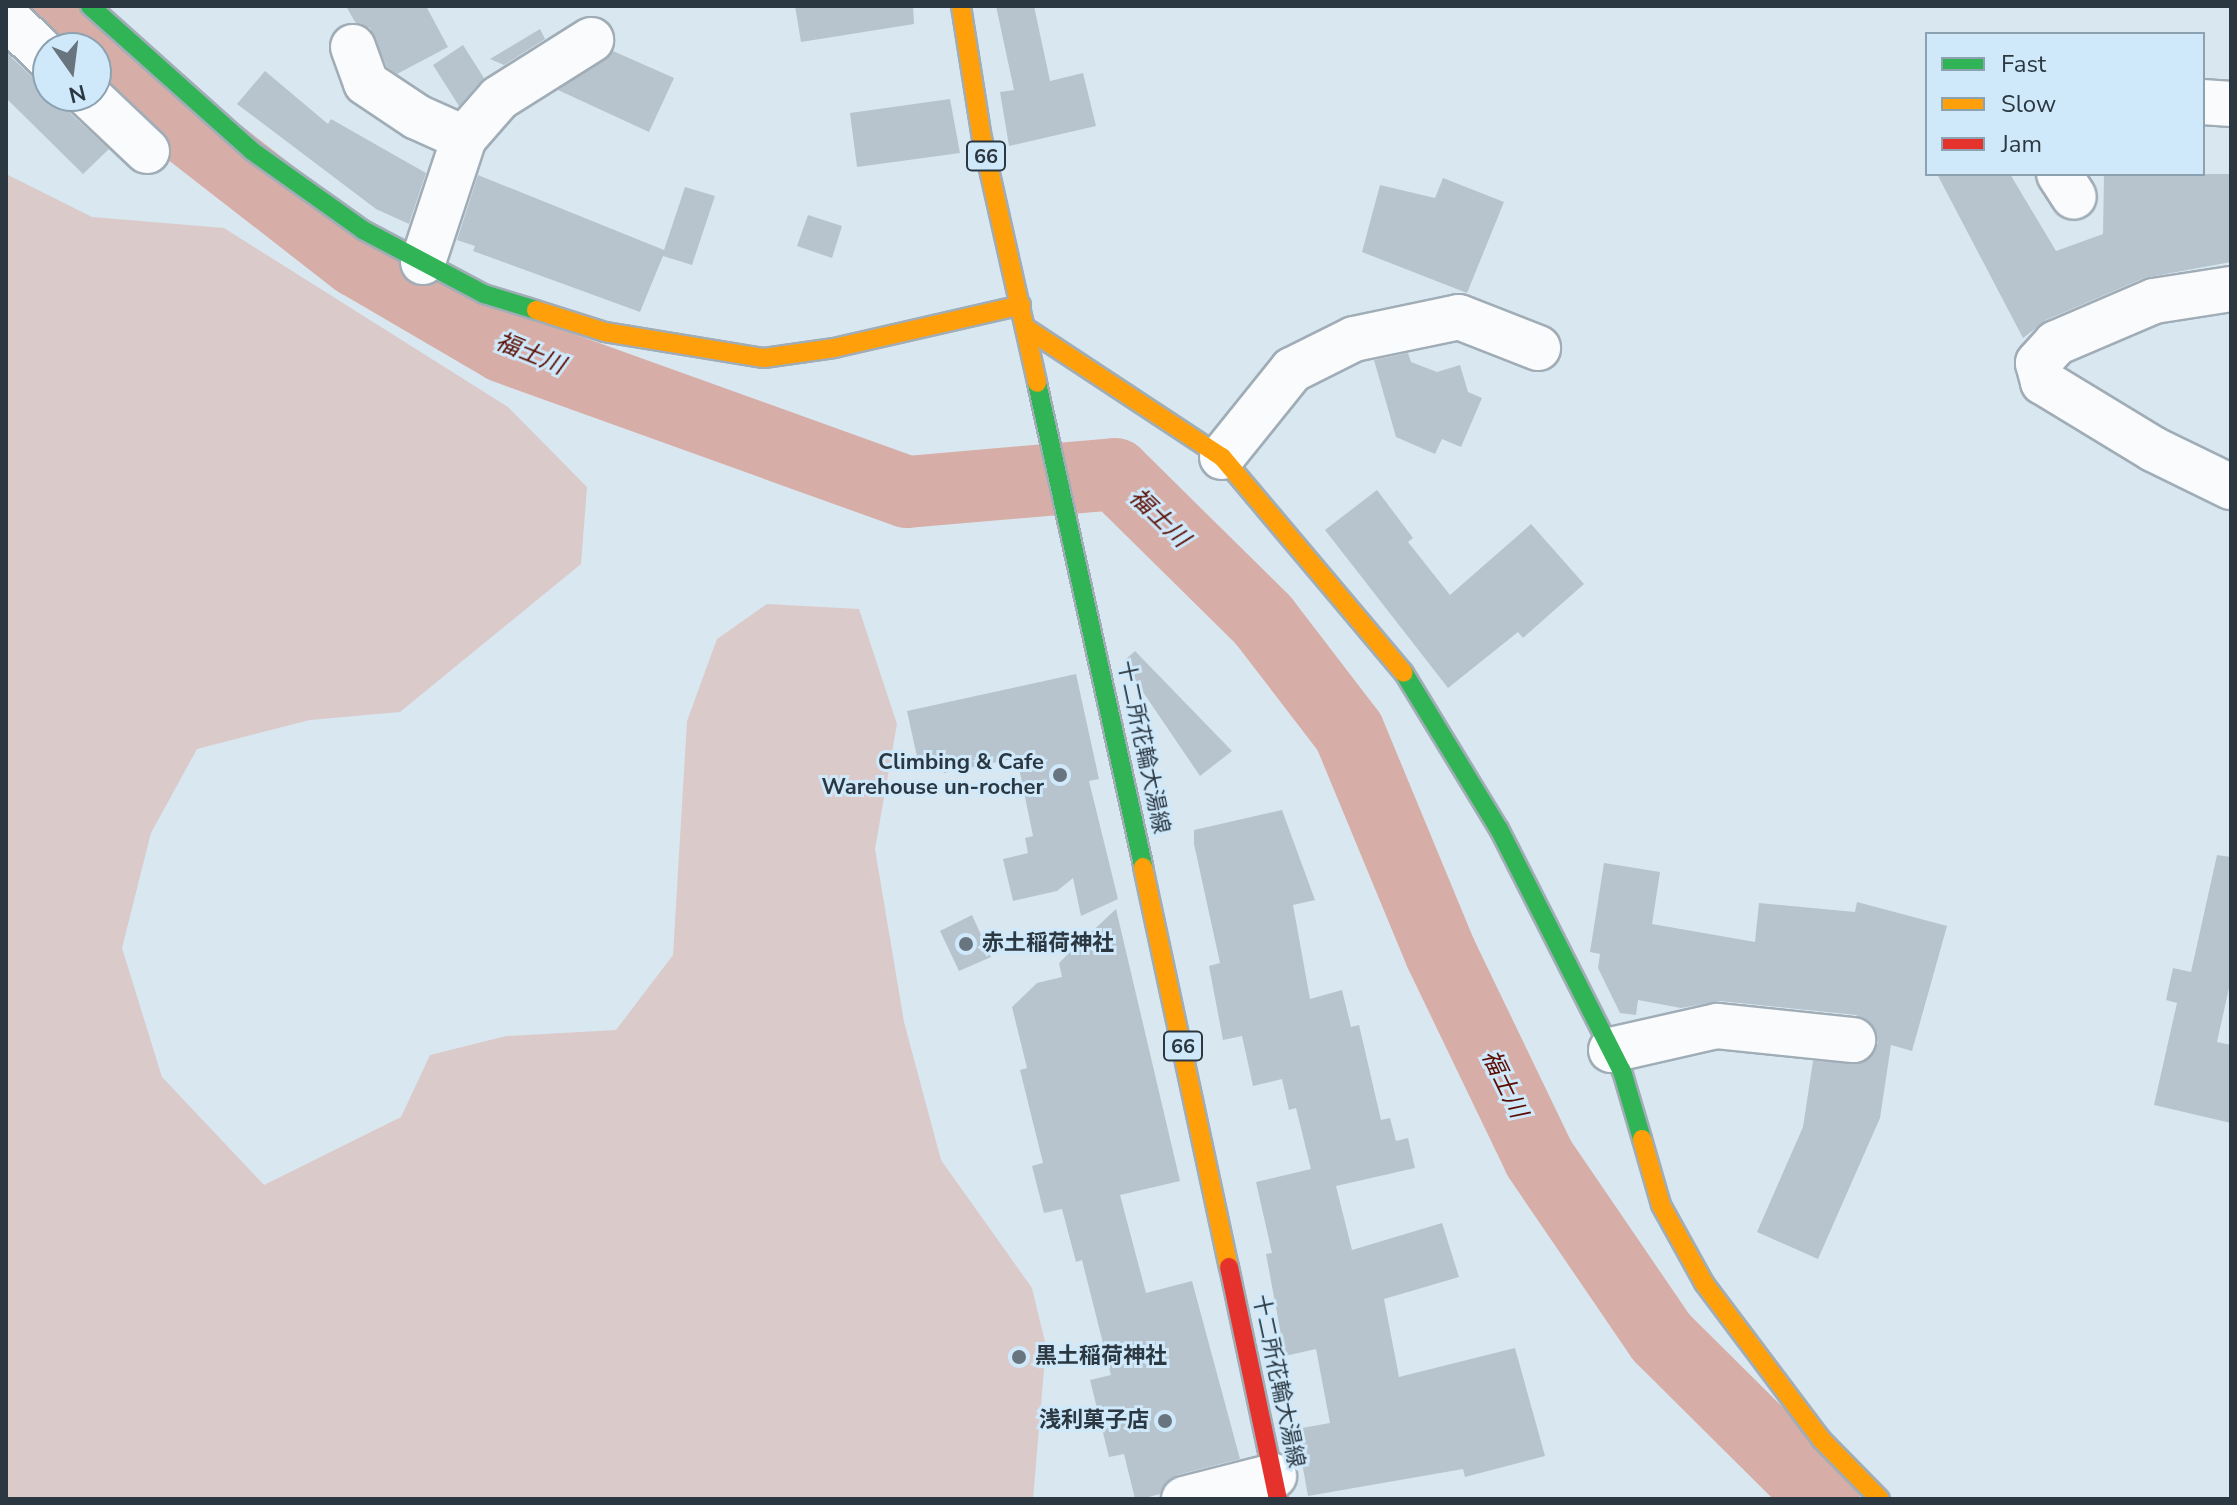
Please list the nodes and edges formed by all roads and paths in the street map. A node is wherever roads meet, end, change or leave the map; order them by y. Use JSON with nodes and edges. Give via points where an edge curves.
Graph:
{"nodes":[{"id":1,"x":90,"y":6,"type":"edge"},
{"id":2,"x":961,"y":6,"type":"edge"},
{"id":3,"x":6,"y":17,"type":"edge"},
{"id":4,"x":591,"y":40,"type":"dead end"},
{"id":5,"x":32,"y":42,"type":"edge"},
{"id":6,"x":353,"y":47,"type":"dead end"},
{"id":7,"x":2205,"y":102,"type":"edge"},
{"id":8,"x":2231,"y":104,"type":"edge"},
{"id":9,"x":106,"y":112,"type":"edge"},
{"id":10,"x":464,"y":138,"type":"junction"},
{"id":11,"x":147,"y":151,"type":"dead end"},
{"id":12,"x":423,"y":262,"type":"junction"},
{"id":13,"x":2231,"y":289,"type":"edge"},
{"id":14,"x":1021,"y":305,"type":"junction"},
{"id":15,"x":1026,"y":328,"type":"junction"},
{"id":16,"x":1538,"y":348,"type":"dead end"},
{"id":17,"x":1222,"y":457,"type":"junction"},
{"id":18,"x":2231,"y":487,"type":"edge"},
{"id":19,"x":1853,"y":1040,"type":"dead end"},
{"id":20,"x":1611,"y":1050,"type":"junction"},
{"id":21,"x":1276,"y":1488,"type":"edge"},
{"id":22,"x":1184,"y":1499,"type":"edge"},
{"id":23,"x":1880,"y":1499,"type":"edge"}],
"edges":[{"from":1,"to":12,"type":"street","via":[[252,151],[363,230]]},
{"from":2,"to":14,"type":"street","name":"十二所花輪大湯線","number":"66","via":[[982,138]]},
{"from":3,"to":5,"type":"street"},
{"from":4,"to":10,"type":"street","via":[[499,98]]},
{"from":6,"to":10,"type":"street","via":[[366,83],[417,117]]},
{"from":7,"to":8,"type":"street"},
{"from":9,"to":11,"type":"street"},
{"from":10,"to":12,"type":"street"},
{"from":12,"to":14,"type":"street","via":[[484,294],[605,332],[764,358],[834,348]]},
{"from":13,"to":18,"type":"street","via":[[2154,301],[2056,343],[2038,363],[2043,382],[2153,449]]},
{"from":14,"to":15,"type":"street","name":"十二所花輪大湯線","number":"66"},
{"from":15,"to":17,"type":"street"},
{"from":15,"to":21,"type":"street","name":"十二所花輪大湯線","number":"66"},
{"from":16,"to":17,"type":"street","via":[[1459,317],[1354,339],[1292,370]]},
{"from":17,"to":20,"type":"street","via":[[1400,666],[1499,829]]},
{"from":19,"to":20,"type":"street","via":[[1717,1026]]},
{"from":20,"to":23,"type":"street","via":[[1661,1205],[1704,1283],[1821,1439]]},
{"from":21,"to":22,"type":"street"}]}
